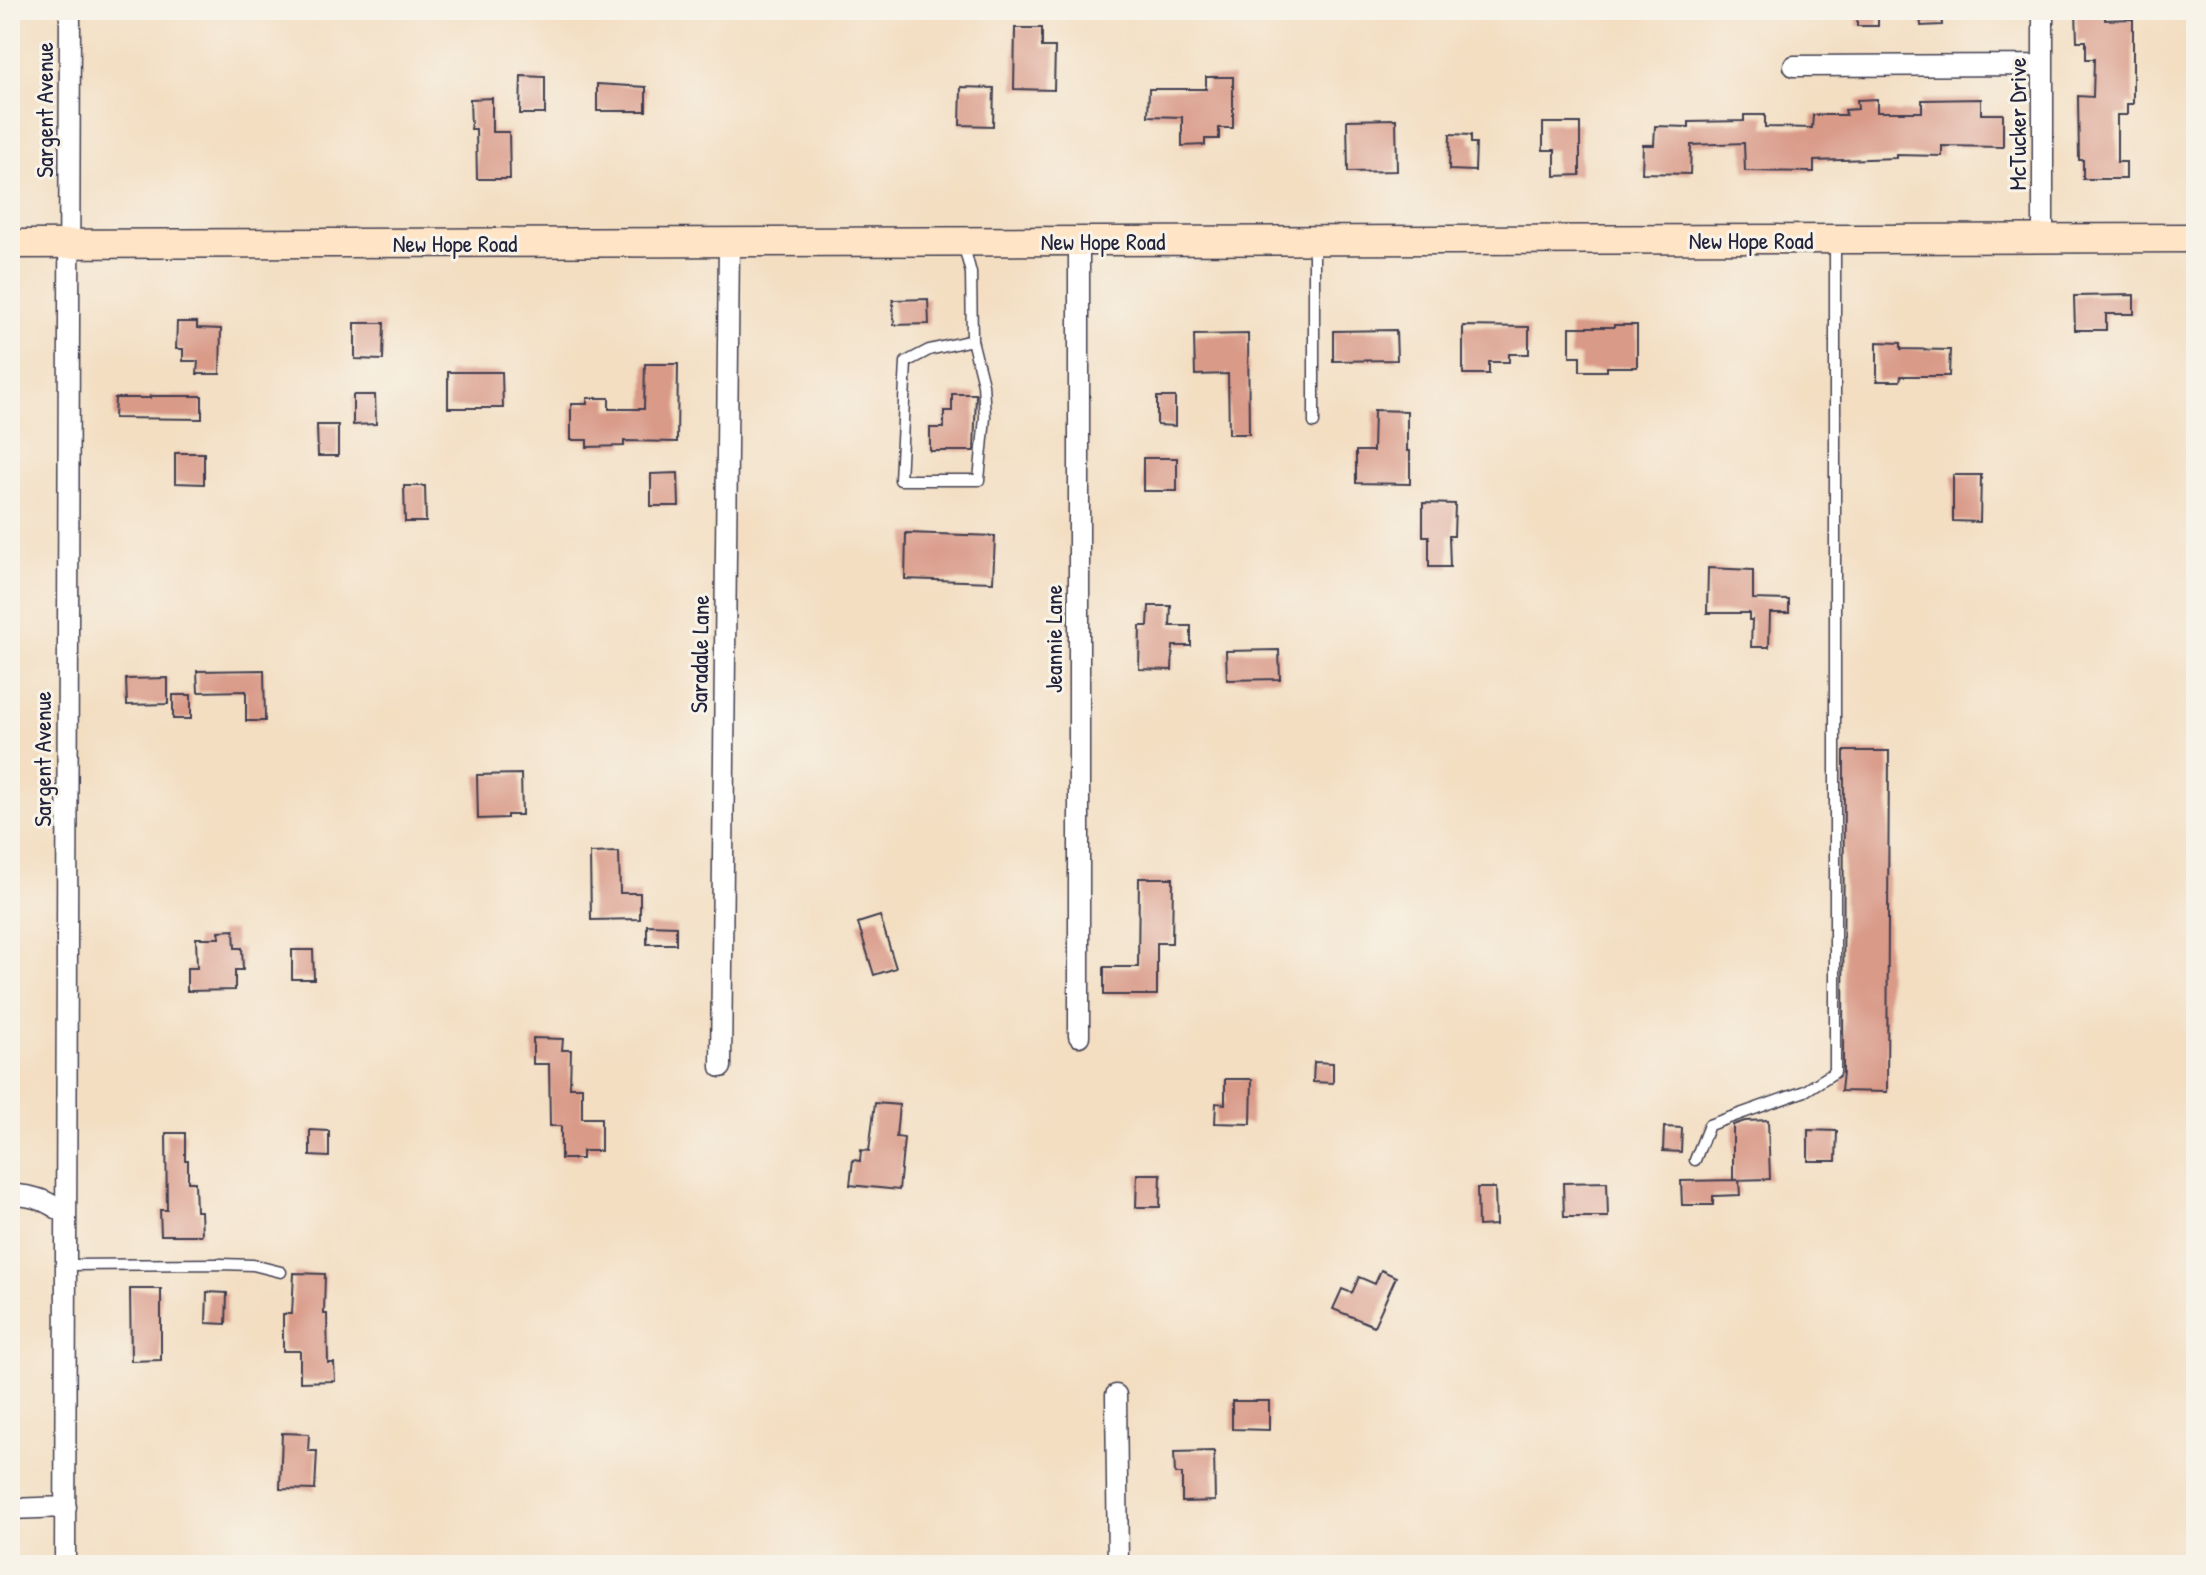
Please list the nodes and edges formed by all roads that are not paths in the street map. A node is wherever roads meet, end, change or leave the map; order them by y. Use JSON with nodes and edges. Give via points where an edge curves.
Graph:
{"nodes":[{"id":1,"x":70,"y":10,"type":"edge"},
{"id":2,"x":2043,"y":10,"type":"edge"},
{"id":3,"x":2043,"y":65,"type":"junction"},
{"id":4,"x":1794,"y":66,"type":"dead end"},
{"id":5,"x":2196,"y":238,"type":"edge"},
{"id":6,"x":1835,"y":239,"type":"junction"},
{"id":7,"x":2043,"y":239,"type":"junction"},
{"id":8,"x":1314,"y":240,"type":"junction"},
{"id":9,"x":963,"y":241,"type":"junction"},
{"id":10,"x":1079,"y":241,"type":"junction"},
{"id":11,"x":729,"y":242,"type":"junction"},
{"id":12,"x":10,"y":244,"type":"edge"},
{"id":13,"x":69,"y":244,"type":"junction"},
{"id":14,"x":972,"y":340,"type":"junction"},
{"id":15,"x":1314,"y":423,"type":"dead end"},
{"id":16,"x":1079,"y":1036,"type":"dead end"},
{"id":17,"x":721,"y":1067,"type":"dead end"},
{"id":18,"x":1695,"y":1160,"type":"dead end"},
{"id":19,"x":10,"y":1195,"type":"edge"},
{"id":20,"x":66,"y":1214,"type":"junction"},
{"id":21,"x":66,"y":1265,"type":"junction"},
{"id":22,"x":281,"y":1272,"type":"dead end"},
{"id":23,"x":1116,"y":1395,"type":"dead end"},
{"id":24,"x":66,"y":1507,"type":"junction"},
{"id":25,"x":10,"y":1509,"type":"edge"},
{"id":26,"x":65,"y":1565,"type":"edge"},
{"id":27,"x":1118,"y":1565,"type":"edge"}],
"edges":[{"from":1,"to":13,"type":"street","name":"Sargent Avenue"},
{"from":2,"to":3,"type":"street","name":"McTucker Drive"},
{"from":3,"to":4,"type":"street"},
{"from":3,"to":7,"type":"street","name":"McTucker Drive"},
{"from":5,"to":7,"type":"main road","name":"New Hope Road"},
{"from":6,"to":7,"type":"main road","name":"New Hope Road"},
{"from":6,"to":8,"type":"main road","name":"New Hope Road"},
{"from":6,"to":18,"type":"lane","via":[[1835,1072],[1805,1091],[1709,1125]]},
{"from":8,"to":10,"type":"main road","name":"New Hope Road"},
{"from":8,"to":15,"type":"lane"},
{"from":9,"to":10,"type":"main road","name":"New Hope Road"},
{"from":9,"to":11,"type":"main road","name":"New Hope Road"},
{"from":9,"to":14,"type":"lane","via":[[971,273]]},
{"from":10,"to":16,"type":"street","name":"Jeannie Lane"},
{"from":11,"to":13,"type":"main road","name":"New Hope Road"},
{"from":11,"to":17,"type":"street","name":"Saradale Lane"},
{"from":12,"to":13,"type":"main road","name":"New Hope Road"},
{"from":13,"to":20,"type":"street","name":"Sargent Avenue"},
{"from":14,"to":14,"type":"lane","via":[[985,417],[979,480],[900,480],[906,362],[929,350]]},
{"from":19,"to":20,"type":"street","via":[[45,1200]]},
{"from":20,"to":21,"type":"street","name":"Sargent Avenue"},
{"from":21,"to":22,"type":"lane","via":[[253,1265]]},
{"from":21,"to":24,"type":"street","name":"Sargent Avenue"},
{"from":23,"to":27,"type":"street"},
{"from":24,"to":25,"type":"street"},
{"from":24,"to":26,"type":"street","name":"Sargent Avenue"}]}
